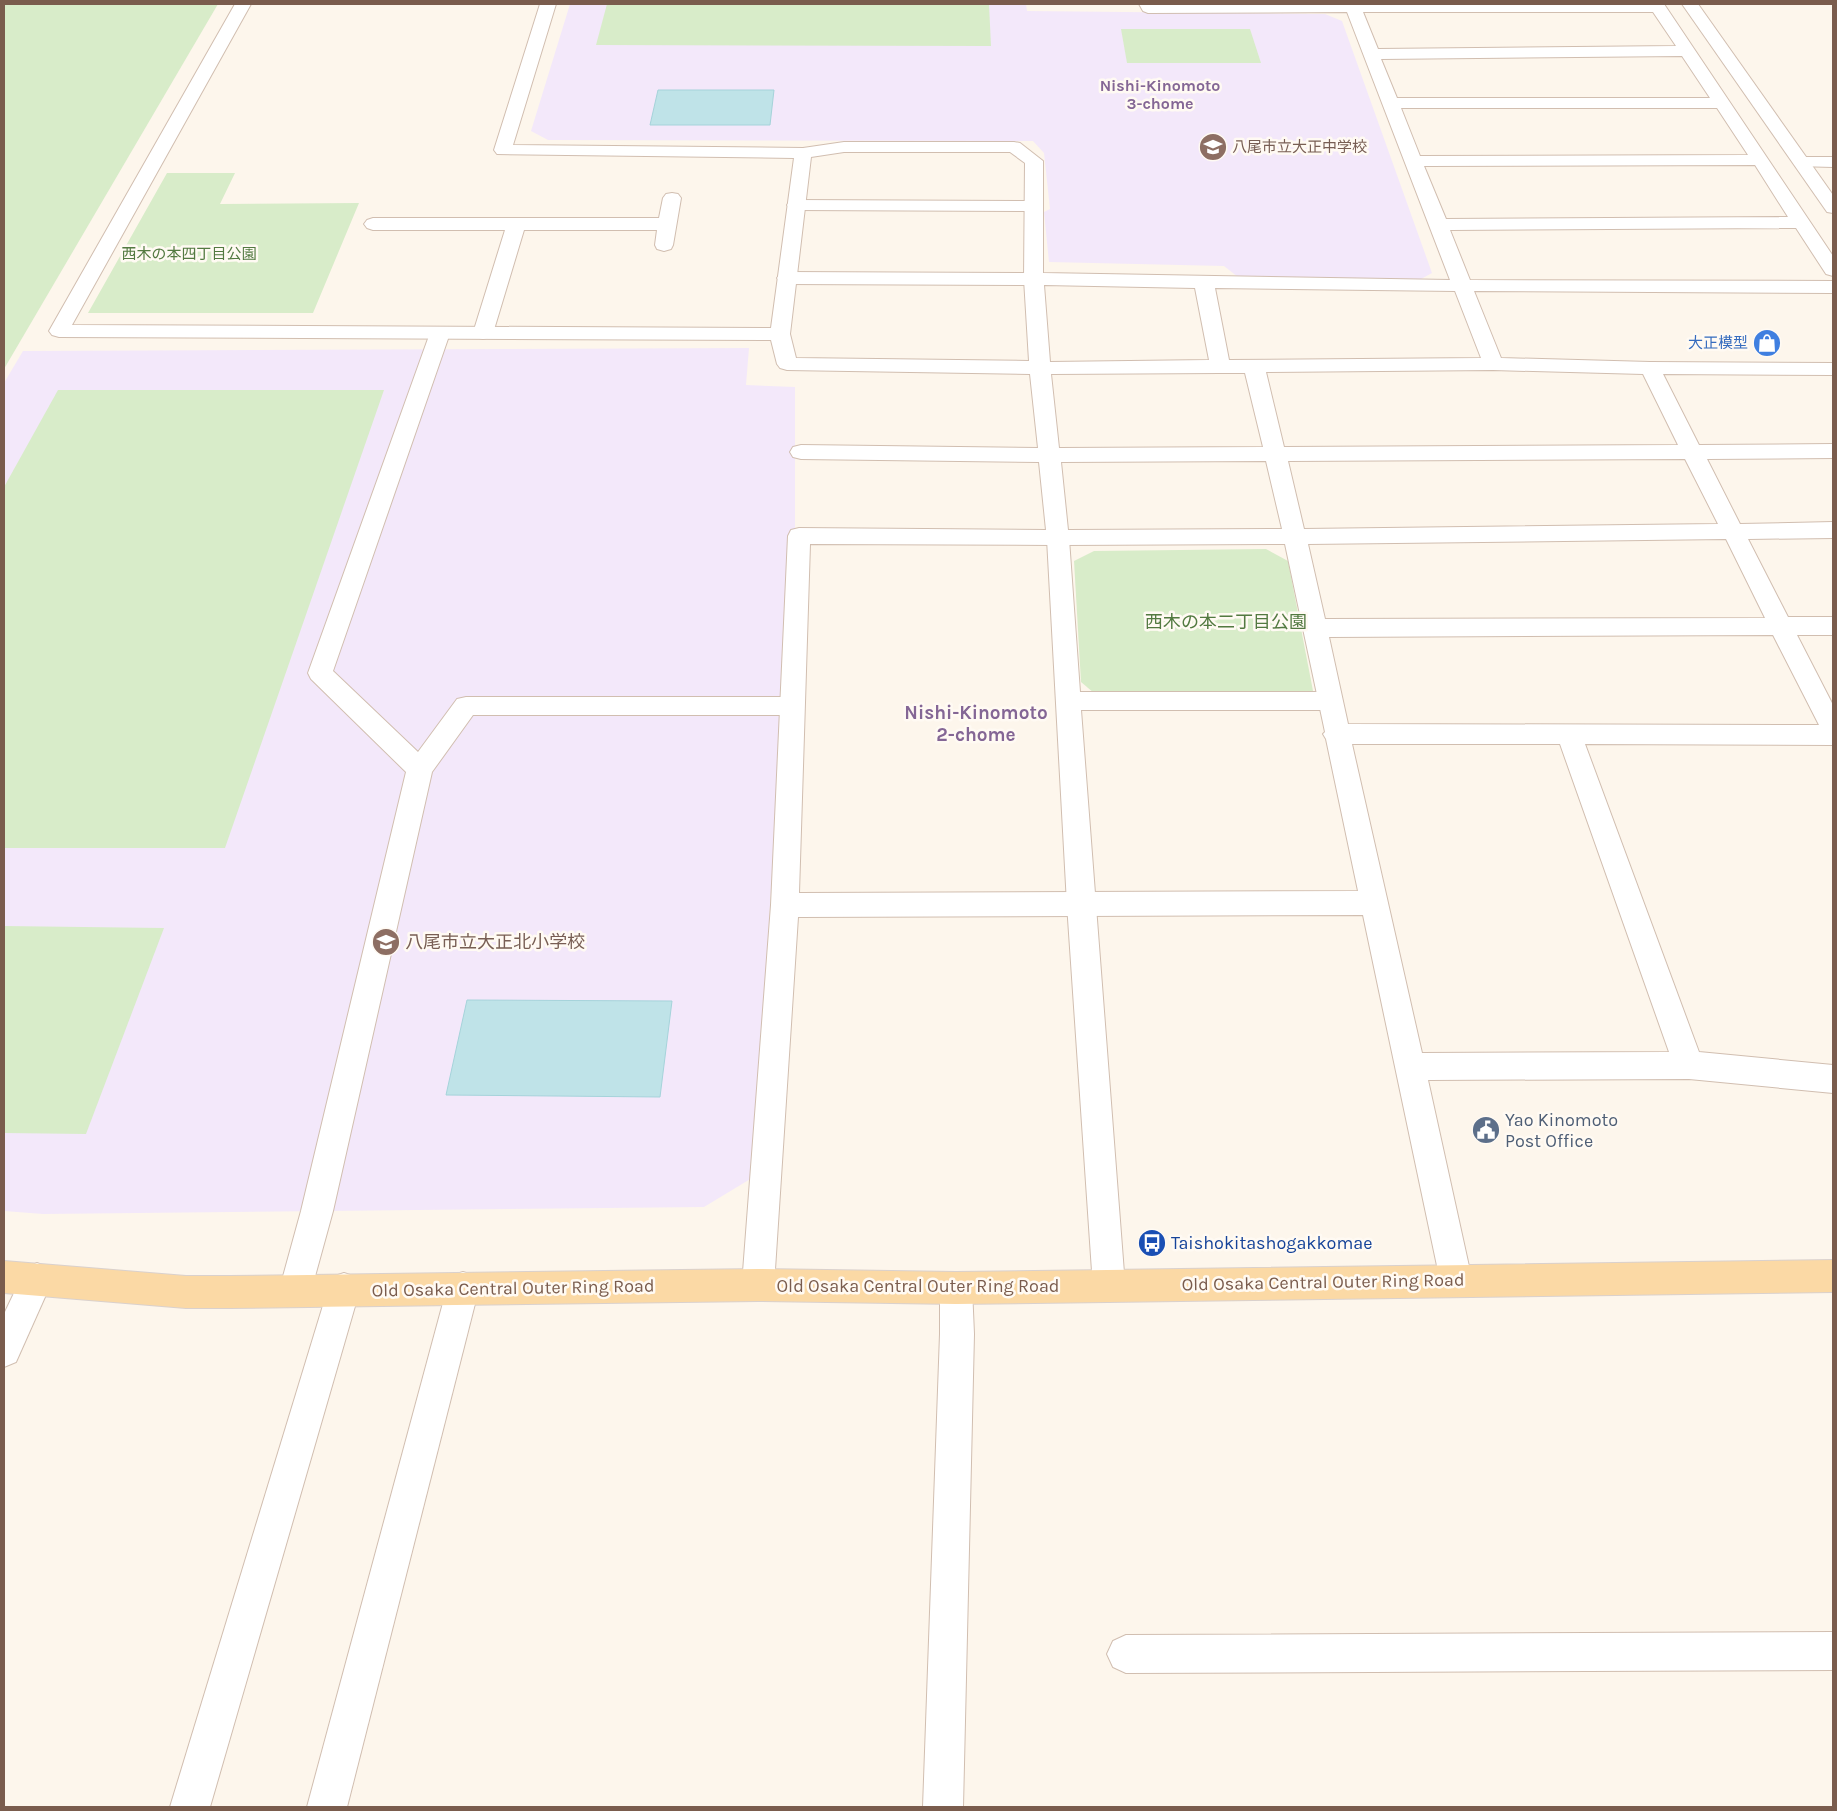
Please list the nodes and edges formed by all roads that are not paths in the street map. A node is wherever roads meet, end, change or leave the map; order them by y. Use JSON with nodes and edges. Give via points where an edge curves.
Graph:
{"nodes":[{"id":1,"x":243,"y":4,"type":"edge"},
{"id":2,"x":548,"y":4,"type":"edge"},
{"id":3,"x":1147,"y":4,"type":"edge"},
{"id":4,"x":1690,"y":4,"type":"edge"},
{"id":5,"x":1353,"y":5,"type":"edge"},
{"id":6,"x":1657,"y":5,"type":"edge"},
{"id":7,"x":1242,"y":6,"type":"edge"},
{"id":8,"x":1688,"y":51,"type":"junction"},
{"id":9,"x":1372,"y":54,"type":"junction"},
{"id":10,"x":1391,"y":103,"type":"junction"},
{"id":11,"x":1723,"y":103,"type":"junction"},
{"id":12,"x":803,"y":153,"type":"junction"},
{"id":13,"x":1760,"y":160,"type":"junction"},
{"id":14,"x":1414,"y":161,"type":"junction"},
{"id":15,"x":1802,"y":162,"type":"junction"},
{"id":16,"x":1833,"y":162,"type":"edge"},
{"id":17,"x":672,"y":198,"type":"dead end"},
{"id":18,"x":796,"y":205,"type":"junction"},
{"id":19,"x":1033,"y":206,"type":"junction"},
{"id":20,"x":1833,"y":208,"type":"edge"},
{"id":21,"x":1801,"y":222,"type":"junction"},
{"id":22,"x":373,"y":224,"type":"dead end"},
{"id":23,"x":516,"y":224,"type":"junction"},
{"id":24,"x":667,"y":224,"type":"junction"},
{"id":25,"x":1438,"y":224,"type":"junction"},
{"id":26,"x":664,"y":245,"type":"dead end"},
{"id":27,"x":1833,"y":270,"type":"edge"},
{"id":28,"x":787,"y":278,"type":"junction"},
{"id":29,"x":1034,"y":279,"type":"junction"},
{"id":30,"x":1204,"y":284,"type":"junction"},
{"id":31,"x":1462,"y":286,"type":"junction"},
{"id":32,"x":1833,"y":287,"type":"edge"},
{"id":33,"x":440,"y":333,"type":"junction"},
{"id":34,"x":482,"y":333,"type":"junction"},
{"id":35,"x":780,"y":334,"type":"junction"},
{"id":36,"x":1493,"y":364,"type":"junction"},
{"id":37,"x":1254,"y":366,"type":"junction"},
{"id":38,"x":1220,"y":367,"type":"junction"},
{"id":39,"x":1040,"y":368,"type":"junction"},
{"id":40,"x":1650,"y":368,"type":"junction"},
{"id":41,"x":1833,"y":369,"type":"edge"},
{"id":42,"x":1692,"y":451,"type":"junction"},
{"id":43,"x":1833,"y":451,"type":"edge"},
{"id":44,"x":802,"y":452,"type":"dead end"},
{"id":45,"x":1274,"y":453,"type":"junction"},
{"id":46,"x":1049,"y":455,"type":"junction"},
{"id":47,"x":1833,"y":530,"type":"edge"},
{"id":48,"x":1734,"y":532,"type":"junction"},
{"id":49,"x":1294,"y":538,"type":"junction"},
{"id":50,"x":1058,"y":539,"type":"junction"},
{"id":51,"x":1782,"y":626,"type":"junction"},
{"id":52,"x":1833,"y":626,"type":"edge"},
{"id":53,"x":1314,"y":628,"type":"junction"},
{"id":54,"x":1068,"y":701,"type":"junction"},
{"id":55,"x":1330,"y":701,"type":"junction"},
{"id":56,"x":792,"y":706,"type":"junction"},
{"id":57,"x":1833,"y":729,"type":"edge"},
{"id":58,"x":1336,"y":734,"type":"junction"},
{"id":59,"x":1569,"y":735,"type":"junction"},
{"id":60,"x":1833,"y":735,"type":"edge"},
{"id":61,"x":420,"y":769,"type":"junction"},
{"id":62,"x":1375,"y":903,"type":"junction"},
{"id":63,"x":1081,"y":904,"type":"junction"},
{"id":64,"x":785,"y":905,"type":"junction"},
{"id":65,"x":1689,"y":1066,"type":"junction"},
{"id":66,"x":1411,"y":1067,"type":"junction"},
{"id":67,"x":1833,"y":1079,"type":"edge"},
{"id":68,"x":1833,"y":1276,"type":"edge"},
{"id":69,"x":4,"y":1277,"type":"edge"},
{"id":70,"x":37,"y":1279,"type":"junction"},
{"id":71,"x":1456,"y":1280,"type":"junction"},
{"id":72,"x":758,"y":1285,"type":"junction"},
{"id":73,"x":1109,"y":1286,"type":"junction"},
{"id":74,"x":463,"y":1288,"type":"junction"},
{"id":75,"x":956,"y":1288,"type":"junction"},
{"id":76,"x":344,"y":1289,"type":"junction"},
{"id":77,"x":296,"y":1291,"type":"junction"},
{"id":78,"x":4,"y":1350,"type":"edge"},
{"id":79,"x":1833,"y":1651,"type":"edge"},
{"id":80,"x":1126,"y":1654,"type":"dead end"},
{"id":81,"x":190,"y":1807,"type":"edge"},
{"id":82,"x":328,"y":1807,"type":"edge"},
{"id":83,"x":943,"y":1807,"type":"edge"}],
"edges":[{"from":1,"to":33,"type":"street","via":[[59,331]]},
{"from":2,"to":12,"type":"street","via":[[503,150]]},
{"from":3,"to":7,"type":"street","via":[[1148,8]]},
{"from":4,"to":15,"type":"street"},
{"from":5,"to":6,"type":"street"},
{"from":5,"to":7,"type":"street"},
{"from":5,"to":9,"type":"street"},
{"from":6,"to":8,"type":"street"},
{"from":8,"to":9,"type":"street"},
{"from":8,"to":11,"type":"street"},
{"from":9,"to":10,"type":"street"},
{"from":10,"to":11,"type":"street"},
{"from":10,"to":14,"type":"street"},
{"from":11,"to":13,"type":"street"},
{"from":12,"to":18,"type":"street"},
{"from":12,"to":19,"type":"street","via":[[844,147],[1014,147],[1034,161]]},
{"from":13,"to":14,"type":"street"},
{"from":13,"to":21,"type":"street"},
{"from":14,"to":25,"type":"street"},
{"from":15,"to":16,"type":"street"},
{"from":15,"to":20,"type":"street"},
{"from":17,"to":24,"type":"street"},
{"from":18,"to":19,"type":"street"},
{"from":18,"to":28,"type":"street"},
{"from":19,"to":29,"type":"street"},
{"from":21,"to":25,"type":"street"},
{"from":21,"to":27,"type":"street"},
{"from":22,"to":23,"type":"street"},
{"from":23,"to":24,"type":"street"},
{"from":23,"to":34,"type":"street"},
{"from":24,"to":26,"type":"street"},
{"from":25,"to":31,"type":"street"},
{"from":28,"to":29,"type":"street"},
{"from":28,"to":35,"type":"street"},
{"from":29,"to":30,"type":"street"},
{"from":29,"to":39,"type":"street"},
{"from":30,"to":31,"type":"street"},
{"from":30,"to":38,"type":"street"},
{"from":31,"to":32,"type":"street"},
{"from":31,"to":36,"type":"street"},
{"from":33,"to":34,"type":"street"},
{"from":33,"to":61,"type":"street","via":[[320,673]]},
{"from":34,"to":35,"type":"street"},
{"from":35,"to":39,"type":"street","via":[[787,364]]},
{"from":36,"to":37,"type":"street"},
{"from":36,"to":40,"type":"street"},
{"from":37,"to":38,"type":"street"},
{"from":37,"to":45,"type":"street"},
{"from":38,"to":39,"type":"street"},
{"from":39,"to":46,"type":"street"},
{"from":40,"to":41,"type":"street"},
{"from":40,"to":42,"type":"street"},
{"from":42,"to":43,"type":"street"},
{"from":42,"to":45,"type":"street"},
{"from":42,"to":48,"type":"street"},
{"from":44,"to":46,"type":"street"},
{"from":45,"to":46,"type":"street"},
{"from":45,"to":49,"type":"street"},
{"from":46,"to":50,"type":"street"},
{"from":47,"to":48,"type":"street"},
{"from":48,"to":49,"type":"street"},
{"from":48,"to":51,"type":"street"},
{"from":49,"to":50,"type":"street"},
{"from":49,"to":53,"type":"street"},
{"from":50,"to":54,"type":"street"},
{"from":50,"to":56,"type":"street","via":[[799,536]]},
{"from":51,"to":52,"type":"street"},
{"from":51,"to":53,"type":"street"},
{"from":51,"to":57,"type":"street"},
{"from":53,"to":55,"type":"street"},
{"from":54,"to":55,"type":"street"},
{"from":54,"to":63,"type":"street"},
{"from":55,"to":58,"type":"street"},
{"from":56,"to":61,"type":"street","via":[[466,706]]},
{"from":56,"to":64,"type":"street"},
{"from":58,"to":59,"type":"street"},
{"from":58,"to":62,"type":"street"},
{"from":59,"to":60,"type":"street"},
{"from":59,"to":65,"type":"street"},
{"from":61,"to":77,"type":"street"},
{"from":62,"to":63,"type":"street"},
{"from":62,"to":66,"type":"street"},
{"from":63,"to":64,"type":"street"},
{"from":63,"to":73,"type":"street"},
{"from":64,"to":72,"type":"street"},
{"from":65,"to":66,"type":"street"},
{"from":65,"to":67,"type":"street"},
{"from":66,"to":71,"type":"street"},
{"from":68,"to":71,"type":"main road","name":"Old Osaka Central Outer Ring Road"},
{"from":69,"to":70,"type":"main road","name":"Old Osaka Central Outer Ring Road"},
{"from":70,"to":77,"type":"main road","name":"Old Osaka Central Outer Ring Road","via":[[186,1292]]},
{"from":70,"to":78,"type":"street"},
{"from":71,"to":73,"type":"main road","name":"Old Osaka Central Outer Ring Road"},
{"from":72,"to":74,"type":"main road","name":"Old Osaka Central Outer Ring Road"},
{"from":72,"to":75,"type":"main road","name":"Old Osaka Central Outer Ring Road"},
{"from":73,"to":75,"type":"main road","name":"Old Osaka Central Outer Ring Road"},
{"from":74,"to":76,"type":"main road","name":"Old Osaka Central Outer Ring Road"},
{"from":74,"to":82,"type":"street"},
{"from":75,"to":83,"type":"street"},
{"from":76,"to":77,"type":"main road","name":"Old Osaka Central Outer Ring Road"},
{"from":76,"to":81,"type":"street"},
{"from":79,"to":80,"type":"street"}]}
